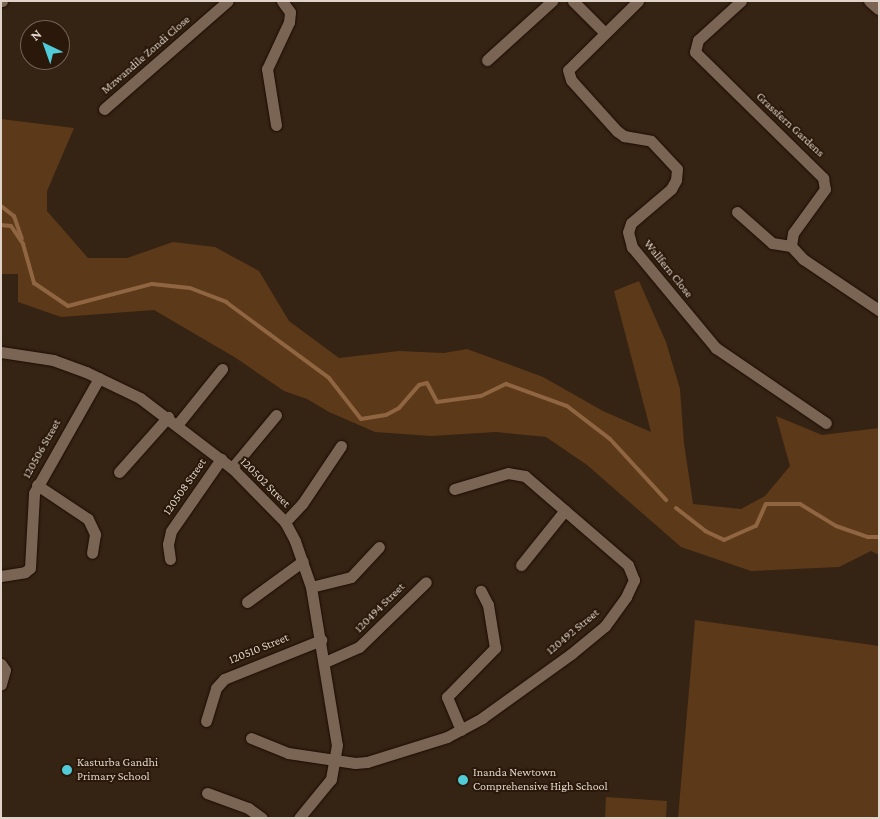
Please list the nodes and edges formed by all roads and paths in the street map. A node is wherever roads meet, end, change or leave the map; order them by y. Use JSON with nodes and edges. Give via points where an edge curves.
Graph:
{"nodes":[{"id":1,"x":228,"y":1,"type":"edge"},
{"id":2,"x":282,"y":1,"type":"edge"},
{"id":3,"x":552,"y":1,"type":"edge"},
{"id":4,"x":573,"y":1,"type":"edge"},
{"id":5,"x":638,"y":1,"type":"edge"},
{"id":6,"x":741,"y":1,"type":"edge"},
{"id":7,"x":870,"y":1,"type":"edge"},
{"id":8,"x":879,"y":9,"type":"edge"},
{"id":9,"x":604,"y":32,"type":"junction"},
{"id":10,"x":487,"y":60,"type":"dead end"},
{"id":11,"x":104,"y":109,"type":"dead end"},
{"id":12,"x":276,"y":125,"type":"dead end"},
{"id":13,"x":737,"y":212,"type":"dead end"},
{"id":14,"x":791,"y":246,"type":"junction"},
{"id":15,"x":879,"y":310,"type":"edge"},
{"id":16,"x":1,"y":352,"type":"edge"},
{"id":17,"x":222,"y":369,"type":"dead end"},
{"id":18,"x":99,"y":378,"type":"junction"},
{"id":19,"x":276,"y":415,"type":"dead end"},
{"id":20,"x":168,"y":417,"type":"junction"},
{"id":21,"x":826,"y":423,"type":"dead end"},
{"id":22,"x":178,"y":425,"type":"junction"},
{"id":23,"x":341,"y":446,"type":"dead end"},
{"id":24,"x":221,"y":459,"type":"junction"},
{"id":25,"x":232,"y":468,"type":"junction"},
{"id":26,"x":119,"y":472,"type":"dead end"},
{"id":27,"x":37,"y":485,"type":"junction"},
{"id":28,"x":454,"y":489,"type":"dead end"},
{"id":29,"x":565,"y":510,"type":"junction"},
{"id":30,"x":285,"y":522,"type":"junction"},
{"id":31,"x":379,"y":547,"type":"dead end"},
{"id":32,"x":92,"y":553,"type":"dead end"},
{"id":33,"x":170,"y":559,"type":"dead end"},
{"id":34,"x":303,"y":560,"type":"junction"},
{"id":35,"x":521,"y":565,"type":"dead end"},
{"id":36,"x":1,"y":576,"type":"edge"},
{"id":37,"x":426,"y":582,"type":"dead end"},
{"id":38,"x":311,"y":587,"type":"junction"},
{"id":39,"x":481,"y":592,"type":"dead end"},
{"id":40,"x":246,"y":602,"type":"dead end"},
{"id":41,"x":321,"y":640,"type":"junction"},
{"id":42,"x":325,"y":662,"type":"junction"},
{"id":43,"x":1,"y":664,"type":"edge"},
{"id":44,"x":1,"y":684,"type":"edge"},
{"id":45,"x":206,"y":721,"type":"dead end"},
{"id":46,"x":461,"y":730,"type":"junction"},
{"id":47,"x":251,"y":738,"type":"dead end"},
{"id":48,"x":336,"y":759,"type":"junction"},
{"id":49,"x":207,"y":794,"type":"dead end"},
{"id":50,"x":262,"y":818,"type":"edge"},
{"id":51,"x":299,"y":818,"type":"edge"}],
"edges":[{"from":1,"to":11,"type":"street","name":"Mzwandile Zondi Close"},
{"from":2,"to":12,"type":"street","via":[[290,12],[289,22],[267,69]]},
{"from":3,"to":10,"type":"street"},
{"from":4,"to":9,"type":"street"},
{"from":5,"to":9,"type":"street","name":"Wallfern Close"},
{"from":6,"to":14,"type":"street","name":"Grassfern Gardens","via":[[698,40],[695,52],[824,178],[825,189],[793,233]]},
{"from":7,"to":8,"type":"street"},
{"from":9,"to":21,"type":"street","name":"Wallfern Close","via":[[570,65],[568,75],[617,131],[624,136],[651,141],[677,169],[676,180],[670,189],[631,224],[628,232],[632,247],[716,348]]},
{"from":13,"to":14,"type":"street","via":[[772,243]]},
{"from":14,"to":15,"type":"street","via":[[803,259]]},
{"from":16,"to":18,"type":"street","name":"120502 Street","via":[[53,360]]},
{"from":17,"to":22,"type":"street"},
{"from":18,"to":20,"type":"street","name":"120502 Street","via":[[140,398]]},
{"from":18,"to":27,"type":"street","name":"120506 Street"},
{"from":19,"to":25,"type":"street"},
{"from":20,"to":22,"type":"street","name":"120502 Street"},
{"from":20,"to":26,"type":"street"},
{"from":22,"to":24,"type":"street","name":"120502 Street"},
{"from":23,"to":30,"type":"street","via":[[302,504]]},
{"from":24,"to":25,"type":"street","name":"120502 Street"},
{"from":24,"to":33,"type":"street","name":"120508 Street","via":[[171,531],[168,544]]},
{"from":25,"to":30,"type":"street","name":"120502 Street"},
{"from":27,"to":32,"type":"street","via":[[88,519],[95,534]]},
{"from":27,"to":36,"type":"street","name":"120506 Street","via":[[32,504],[30,568],[25,572]]},
{"from":28,"to":29,"type":"street","name":"120492 Street","via":[[520,473]]},
{"from":29,"to":35,"type":"street"},
{"from":29,"to":46,"type":"street","name":"120492 Street","via":[[628,565],[634,573],[632,586],[605,626]]},
{"from":30,"to":34,"type":"street","name":"120502 Street"},
{"from":31,"to":38,"type":"street","via":[[351,577]]},
{"from":34,"to":38,"type":"street","name":"120502 Street"},
{"from":34,"to":40,"type":"street"},
{"from":37,"to":42,"type":"street","name":"120494 Street","via":[[359,648]]},
{"from":38,"to":41,"type":"street","name":"120502 Street"},
{"from":39,"to":46,"type":"street","via":[[488,605],[495,648],[447,697]]},
{"from":41,"to":42,"type":"street","name":"120502 Street"},
{"from":41,"to":45,"type":"street","name":"120510 Street","via":[[224,679],[216,688]]},
{"from":42,"to":48,"type":"street","name":"120502 Street","via":[[336,728]]},
{"from":43,"to":44,"type":"street","via":[[5,670]]},
{"from":46,"to":48,"type":"street","name":"120492 Street","via":[[367,762]]},
{"from":47,"to":48,"type":"street","name":"120492 Street","via":[[288,753]]},
{"from":48,"to":51,"type":"street","name":"120502 Street","via":[[325,789]]},
{"from":49,"to":50,"type":"street","via":[[248,808]]}]}
